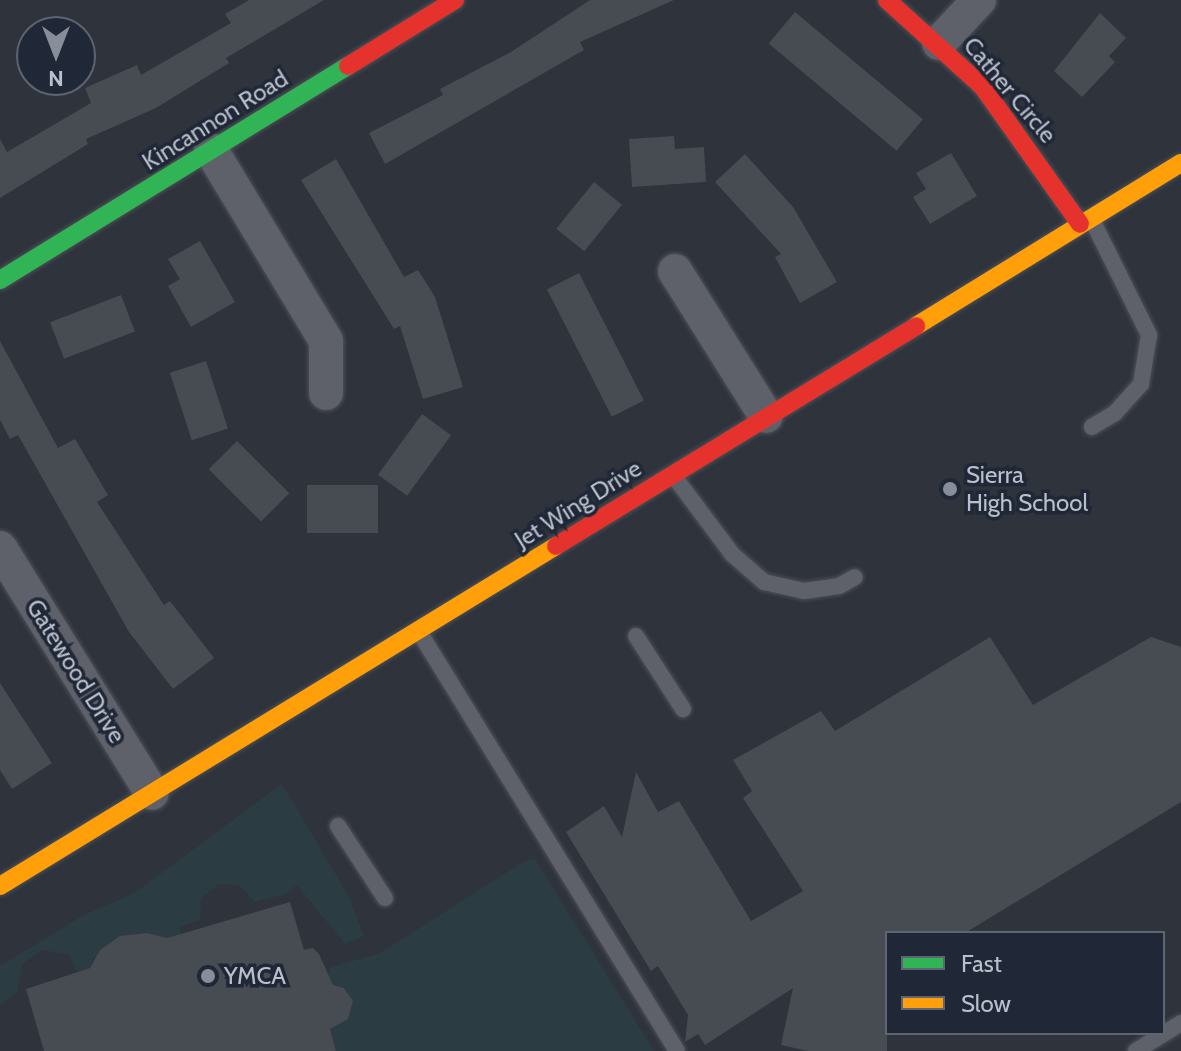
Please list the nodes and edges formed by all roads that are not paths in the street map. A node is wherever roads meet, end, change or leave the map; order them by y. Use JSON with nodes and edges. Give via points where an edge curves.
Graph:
{"nodes":[{"id":1,"x":455,"y":0,"type":"edge"},
{"id":2,"x":887,"y":0,"type":"edge"},
{"id":3,"x":979,"y":0,"type":"edge"},
{"id":4,"x":939,"y":43,"type":"junction"},
{"id":5,"x":211,"y":150,"type":"junction"},
{"id":6,"x":1181,"y":163,"type":"edge"},
{"id":7,"x":1085,"y":220,"type":"junction"},
{"id":8,"x":675,"y":271,"type":"dead end"},
{"id":9,"x":0,"y":280,"type":"edge"},
{"id":10,"x":326,"y":393,"type":"dead end"},
{"id":11,"x":766,"y":416,"type":"junction"},
{"id":12,"x":1092,"y":427,"type":"dead end"},
{"id":13,"x":672,"y":474,"type":"junction"},
{"id":14,"x":0,"y":548,"type":"edge"},
{"id":15,"x":855,"y":577,"type":"dead end"},
{"id":16,"x":418,"y":630,"type":"junction"},
{"id":17,"x":636,"y":636,"type":"dead end"},
{"id":18,"x":683,"y":709,"type":"dead end"},
{"id":19,"x":152,"y":793,"type":"junction"},
{"id":20,"x":338,"y":826,"type":"dead end"},
{"id":21,"x":0,"y":886,"type":"edge"},
{"id":22,"x":385,"y":898,"type":"dead end"},
{"id":23,"x":1158,"y":1035,"type":"edge"},
{"id":24,"x":677,"y":1051,"type":"edge"},
{"id":25,"x":1136,"y":1051,"type":"edge"}],
"edges":[{"from":1,"to":5,"type":"main road","name":"Kincannon Road"},
{"from":2,"to":4,"type":"main road","name":"Cather Circle"},
{"from":3,"to":4,"type":"street"},
{"from":4,"to":7,"type":"main road","name":"Cather Circle","via":[[982,86]]},
{"from":5,"to":9,"type":"main road","name":"Kincannon Road"},
{"from":5,"to":10,"type":"street","via":[[326,341]]},
{"from":6,"to":7,"type":"main road","name":"Jet Wing Drive"},
{"from":7,"to":11,"type":"main road","name":"Jet Wing Drive"},
{"from":7,"to":12,"type":"lane","via":[[1149,335],[1141,384],[1115,413]]},
{"from":8,"to":11,"type":"street"},
{"from":11,"to":13,"type":"main road","name":"Jet Wing Drive"},
{"from":13,"to":15,"type":"lane","via":[[732,554],[764,582],[813,591]]},
{"from":13,"to":16,"type":"main road","name":"Jet Wing Drive"},
{"from":14,"to":19,"type":"street","name":"Gatewood Drive"},
{"from":16,"to":19,"type":"main road","name":"Jet Wing Drive"},
{"from":16,"to":24,"type":"lane"},
{"from":17,"to":18,"type":"lane"},
{"from":19,"to":21,"type":"main road","name":"Jet Wing Drive"},
{"from":20,"to":22,"type":"lane"},
{"from":23,"to":25,"type":"lane"}]}
